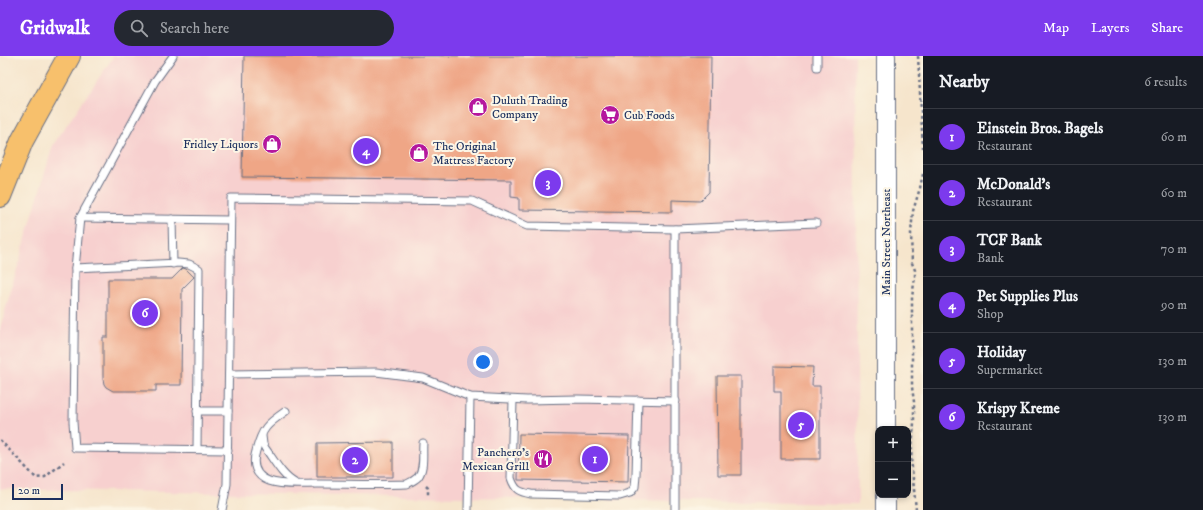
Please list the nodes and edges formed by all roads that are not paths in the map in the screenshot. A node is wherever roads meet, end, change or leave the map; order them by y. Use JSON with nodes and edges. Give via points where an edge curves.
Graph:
{"nodes":[{"id":1,"x":69,"y":56,"type":"edge"},
{"id":2,"x":173,"y":56,"type":"edge"},
{"id":3,"x":817,"y":56,"type":"edge"},
{"id":4,"x":886,"y":56,"type":"edge"},
{"id":5,"x":817,"y":67,"type":"dead end"},
{"id":6,"x":0,"y":196,"type":"edge"},
{"id":7,"x":80,"y":218,"type":"junction"},
{"id":8,"x":172,"y":219,"type":"junction"},
{"id":9,"x":230,"y":220,"type":"junction"},
{"id":10,"x":816,"y":223,"type":"dead end"},
{"id":11,"x":675,"y":229,"type":"junction"},
{"id":12,"x":173,"y":264,"type":"junction"},
{"id":13,"x":75,"y":268,"type":"junction"},
{"id":14,"x":229,"y":374,"type":"junction"},
{"id":15,"x":470,"y":397,"type":"junction"},
{"id":16,"x":513,"y":400,"type":"junction"},
{"id":17,"x":638,"y":400,"type":"junction"},
{"id":18,"x":676,"y":401,"type":"junction"},
{"id":19,"x":197,"y":411,"type":"junction"},
{"id":20,"x":228,"y":411,"type":"junction"},
{"id":21,"x":286,"y":411,"type":"dead end"},
{"id":22,"x":886,"y":426,"type":"edge"},
{"id":23,"x":262,"y":433,"type":"junction"},
{"id":24,"x":423,"y":442,"type":"dead end"},
{"id":25,"x":198,"y":449,"type":"junction"},
{"id":26,"x":228,"y":450,"type":"junction"},
{"id":27,"x":297,"y":484,"type":"junction"},
{"id":28,"x":886,"y":498,"type":"edge"},
{"id":29,"x":222,"y":510,"type":"edge"},
{"id":30,"x":468,"y":510,"type":"edge"},
{"id":31,"x":675,"y":510,"type":"edge"},
{"id":32,"x":886,"y":510,"type":"edge"}],
"edges":[{"from":1,"to":6,"type":"highway","via":[[22,141]]},
{"from":2,"to":7,"type":"lane","via":[[155,81]]},
{"from":3,"to":5,"type":"lane"},
{"from":4,"to":22,"type":"street","name":"Main Street Northeast"},
{"from":7,"to":8,"type":"lane"},
{"from":7,"to":13,"type":"lane"},
{"from":8,"to":9,"type":"lane"},
{"from":8,"to":12,"type":"lane"},
{"from":9,"to":11,"type":"lane","via":[[231,198],[472,201],[527,226]]},
{"from":9,"to":14,"type":"lane"},
{"from":10,"to":11,"type":"lane"},
{"from":11,"to":18,"type":"lane"},
{"from":12,"to":13,"type":"lane"},
{"from":12,"to":19,"type":"lane","via":[[190,264],[199,269]]},
{"from":13,"to":25,"type":"lane","via":[[74,448]]},
{"from":14,"to":15,"type":"lane","via":[[376,372],[423,378]]},
{"from":14,"to":20,"type":"lane"},
{"from":15,"to":16,"type":"lane"},
{"from":15,"to":30,"type":"lane"},
{"from":16,"to":17,"type":"lane"},
{"from":16,"to":17,"type":"lane","via":[[511,478],[514,487],[521,493],[531,494],[620,496],[630,493],[635,487]]},
{"from":17,"to":18,"type":"lane"},
{"from":18,"to":31,"type":"lane"},
{"from":19,"to":20,"type":"lane"},
{"from":19,"to":25,"type":"lane"},
{"from":20,"to":26,"type":"lane"},
{"from":21,"to":23,"type":"lane","via":[[268,424]]},
{"from":23,"to":27,"type":"lane","via":[[265,448],[284,474]]},
{"from":23,"to":27,"type":"lane","via":[[254,456],[256,470],[269,481]]},
{"from":24,"to":27,"type":"lane","via":[[419,476],[407,484]]},
{"from":25,"to":26,"type":"lane"},
{"from":26,"to":29,"type":"lane","via":[[227,484]]},
{"from":28,"to":32,"type":"street"}]}
